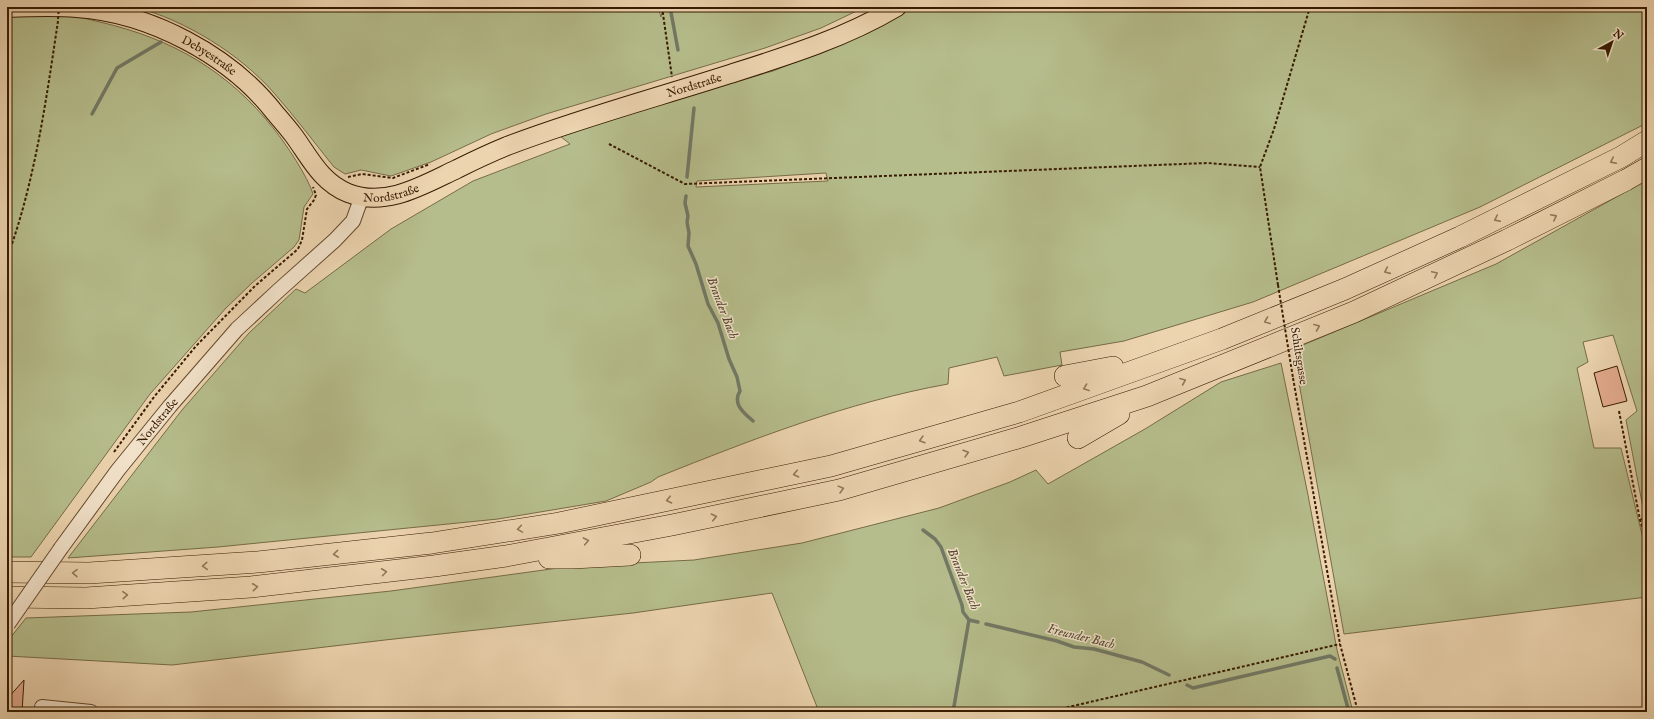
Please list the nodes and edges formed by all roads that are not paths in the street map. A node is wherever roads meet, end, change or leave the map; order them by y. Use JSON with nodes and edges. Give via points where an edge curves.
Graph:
{"nodes":[{"id":1,"x":897,"y":7,"type":"edge"},
{"id":2,"x":7,"y":8,"type":"edge"},
{"id":3,"x":1647,"y":141,"type":"edge"},
{"id":4,"x":1647,"y":168,"type":"edge"},
{"id":5,"x":362,"y":196,"type":"junction"},
{"id":6,"x":1175,"y":356,"type":"junction"},
{"id":7,"x":1065,"y":376,"type":"dead end"},
{"id":8,"x":1147,"y":396,"type":"junction"},
{"id":9,"x":1078,"y":438,"type":"dead end"},
{"id":10,"x":660,"y":487,"type":"dead end"},
{"id":11,"x":559,"y":523,"type":"junction"},
{"id":12,"x":630,"y":555,"type":"dead end"},
{"id":13,"x":506,"y":556,"type":"junction"},
{"id":14,"x":7,"y":572,"type":"edge"},
{"id":15,"x":7,"y":598,"type":"edge"},
{"id":16,"x":8,"y":624,"type":"edge"},
{"id":17,"x":42,"y":707,"type":"dead end"},
{"id":18,"x":91,"y":712,"type":"edge"}],
"edges":[{"from":1,"to":5,"type":"main road","name":"Nordstraße","via":[[827,41],[769,62],[552,129],[497,150],[416,190],[396,196]]},
{"from":2,"to":5,"type":"main road","name":"Debyestraße","via":[[78,8],[140,21],[174,34],[204,50],[236,74],[266,102],[295,137],[318,172],[338,188]]},
{"from":3,"to":6,"type":"highway","one_way":true,"via":[[1621,157],[1432,250],[1345,289]]},
{"from":8,"to":4,"type":"highway","one_way":true,"via":[[1354,312],[1507,240]]},
{"from":5,"to":16,"type":"street","name":"Nordstraße","bridge":true,"via":[[353,221],[237,330],[170,406],[118,470]]},
{"from":6,"to":7,"type":"highway"},
{"from":6,"to":11,"type":"highway","one_way":true,"via":[[1019,412],[831,466]]},
{"from":8,"to":9,"type":"highway"},
{"from":13,"to":8,"type":"highway","one_way":true,"via":[[839,490],[1021,437]]},
{"from":10,"to":11,"type":"highway","via":[[594,506]]},
{"from":11,"to":14,"type":"highway","one_way":true,"via":[[432,543],[258,562],[89,573]]},
{"from":12,"to":13,"type":"highway","via":[[572,558]]},
{"from":15,"to":13,"type":"highway","one_way":true,"via":[[86,598],[251,588]]},
{"from":17,"to":18,"type":"street"}]}
